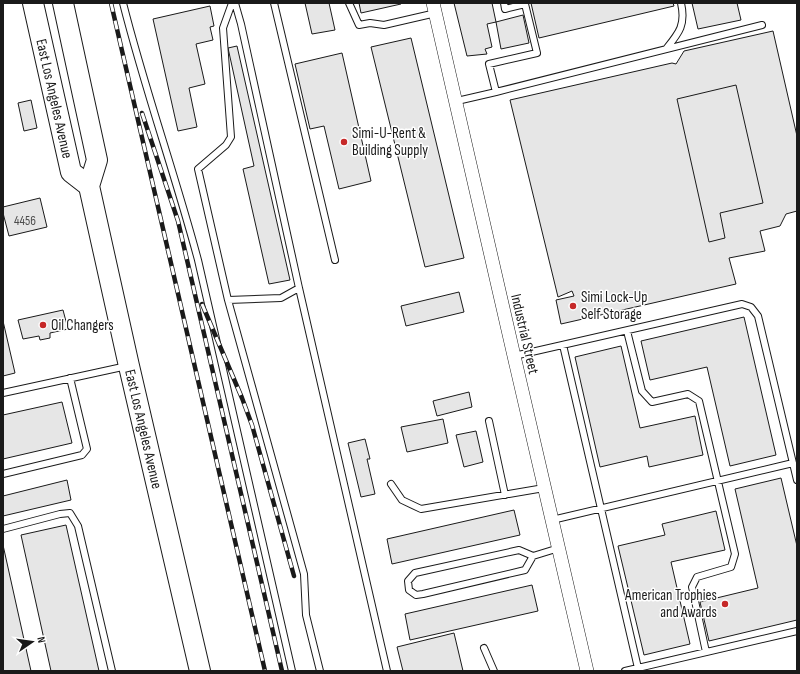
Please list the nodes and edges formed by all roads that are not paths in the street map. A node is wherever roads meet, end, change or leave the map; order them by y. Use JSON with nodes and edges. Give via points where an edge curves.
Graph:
{"nodes":[{"id":1,"x":33,"y":3,"type":"edge"},
{"id":2,"x":63,"y":3,"type":"edge"},
{"id":3,"x":123,"y":3,"type":"edge"},
{"id":4,"x":234,"y":3,"type":"edge"},
{"id":5,"x":274,"y":3,"type":"edge"},
{"id":6,"x":349,"y":3,"type":"edge"},
{"id":7,"x":504,"y":3,"type":"edge"},
{"id":8,"x":681,"y":3,"type":"edge"},
{"id":9,"x":435,"y":8,"type":"edge"},
{"id":10,"x":762,"y":24,"type":"dead end"},
{"id":11,"x":666,"y":49,"type":"junction"},
{"id":12,"x":496,"y":92,"type":"junction"},
{"id":13,"x":457,"y":101,"type":"junction"},
{"id":14,"x":89,"y":186,"type":"junction"},
{"id":15,"x":335,"y":260,"type":"dead end"},
{"id":16,"x":299,"y":288,"type":"junction"},
{"id":17,"x":228,"y":300,"type":"junction"},
{"id":18,"x":627,"y":331,"type":"junction"},
{"id":19,"x":563,"y":345,"type":"junction"},
{"id":20,"x":514,"y":356,"type":"junction"},
{"id":21,"x":129,"y":366,"type":"junction"},
{"id":22,"x":70,"y":378,"type":"junction"},
{"id":23,"x":3,"y":393,"type":"edge"},
{"id":24,"x":489,"y":421,"type":"dead end"},
{"id":25,"x":793,"y":463,"type":"junction"},
{"id":26,"x":3,"y":474,"type":"edge"},
{"id":27,"x":797,"y":480,"type":"edge"},
{"id":28,"x":718,"y":481,"type":"junction"},
{"id":29,"x":391,"y":484,"type":"dead end"},
{"id":30,"x":544,"y":488,"type":"junction"},
{"id":31,"x":504,"y":495,"type":"junction"},
{"id":32,"x":600,"y":508,"type":"junction"},
{"id":33,"x":552,"y":520,"type":"junction"},
{"id":34,"x":3,"y":529,"type":"edge"},
{"id":35,"x":559,"y":548,"type":"junction"},
{"id":36,"x":532,"y":556,"type":"junction"},
{"id":37,"x":797,"y":631,"type":"edge"},
{"id":38,"x":484,"y":648,"type":"dead end"},
{"id":39,"x":706,"y":652,"type":"junction"},
{"id":40,"x":638,"y":668,"type":"junction"},
{"id":41,"x":112,"y":671,"type":"edge"},
{"id":42,"x":200,"y":671,"type":"edge"},
{"id":43,"x":292,"y":671,"type":"edge"},
{"id":44,"x":320,"y":671,"type":"edge"},
{"id":45,"x":387,"y":671,"type":"edge"},
{"id":46,"x":494,"y":671,"type":"edge"},
{"id":47,"x":587,"y":671,"type":"edge"},
{"id":48,"x":625,"y":671,"type":"edge"}],
"edges":[{"from":1,"to":14,"type":"main road","name":"East Los Angeles Avenue","via":[[71,172]]},
{"from":2,"to":14,"type":"main road","name":"East Los Angeles Avenue","via":[[97,160]]},
{"from":3,"to":43,"type":"lane","via":[[198,260]]},
{"from":4,"to":16,"type":"lane","via":[[241,24]]},
{"from":4,"to":17,"type":"lane","via":[[223,28],[231,137],[226,145],[198,169]]},
{"from":5,"to":15,"type":"lane"},
{"from":6,"to":9,"type":"lane","via":[[359,25],[384,25]]},
{"from":7,"to":12,"type":"lane","via":[[505,9],[525,4],[537,52],[489,64]]},
{"from":8,"to":11,"type":"lane","via":[[683,12],[679,33]]},
{"from":9,"to":13,"type":"street","name":"Industrial Street"},
{"from":10,"to":11,"type":"lane"},
{"from":11,"to":12,"type":"lane"},
{"from":12,"to":13,"type":"lane"},
{"from":13,"to":20,"type":"street","name":"Industrial Street"},
{"from":14,"to":21,"type":"main road","name":"East Los Angeles Avenue"},
{"from":16,"to":17,"type":"lane","via":[[281,298]]},
{"from":16,"to":45,"type":"lane"},
{"from":17,"to":44,"type":"lane","via":[[304,574],[306,615]]},
{"from":18,"to":19,"type":"lane"},
{"from":18,"to":25,"type":"lane","via":[[742,304],[751,307],[758,316]]},
{"from":18,"to":28,"type":"lane","via":[[642,391],[652,402],[688,394],[699,401]]},
{"from":19,"to":20,"type":"lane"},
{"from":19,"to":32,"type":"lane"},
{"from":20,"to":30,"type":"street","name":"Industrial Street"},
{"from":21,"to":22,"type":"lane"},
{"from":21,"to":42,"type":"main road","name":"East Los Angeles Avenue"},
{"from":22,"to":23,"type":"lane"},
{"from":22,"to":26,"type":"lane","via":[[87,449],[82,455]]},
{"from":24,"to":31,"type":"lane"},
{"from":25,"to":27,"type":"lane"},
{"from":25,"to":28,"type":"lane"},
{"from":28,"to":32,"type":"lane"},
{"from":28,"to":39,"type":"lane","via":[[735,554],[731,567],[698,577],[692,587]]},
{"from":29,"to":31,"type":"lane","via":[[402,500],[421,509]]},
{"from":30,"to":31,"type":"lane"},
{"from":30,"to":33,"type":"street","name":"Industrial Street"},
{"from":32,"to":33,"type":"lane"},
{"from":32,"to":40,"type":"lane"},
{"from":33,"to":35,"type":"street","name":"Industrial Street"},
{"from":34,"to":41,"type":"lane","via":[[60,514],[70,514],[78,526]]},
{"from":35,"to":36,"type":"lane"},
{"from":35,"to":47,"type":"street","name":"Industrial Street"},
{"from":36,"to":36,"type":"lane","via":[[520,550],[415,573],[408,581],[409,590],[416,595],[423,594],[525,570]]},
{"from":37,"to":39,"type":"lane"},
{"from":38,"to":46,"type":"lane"},
{"from":39,"to":40,"type":"lane"},
{"from":40,"to":48,"type":"lane"}]}
